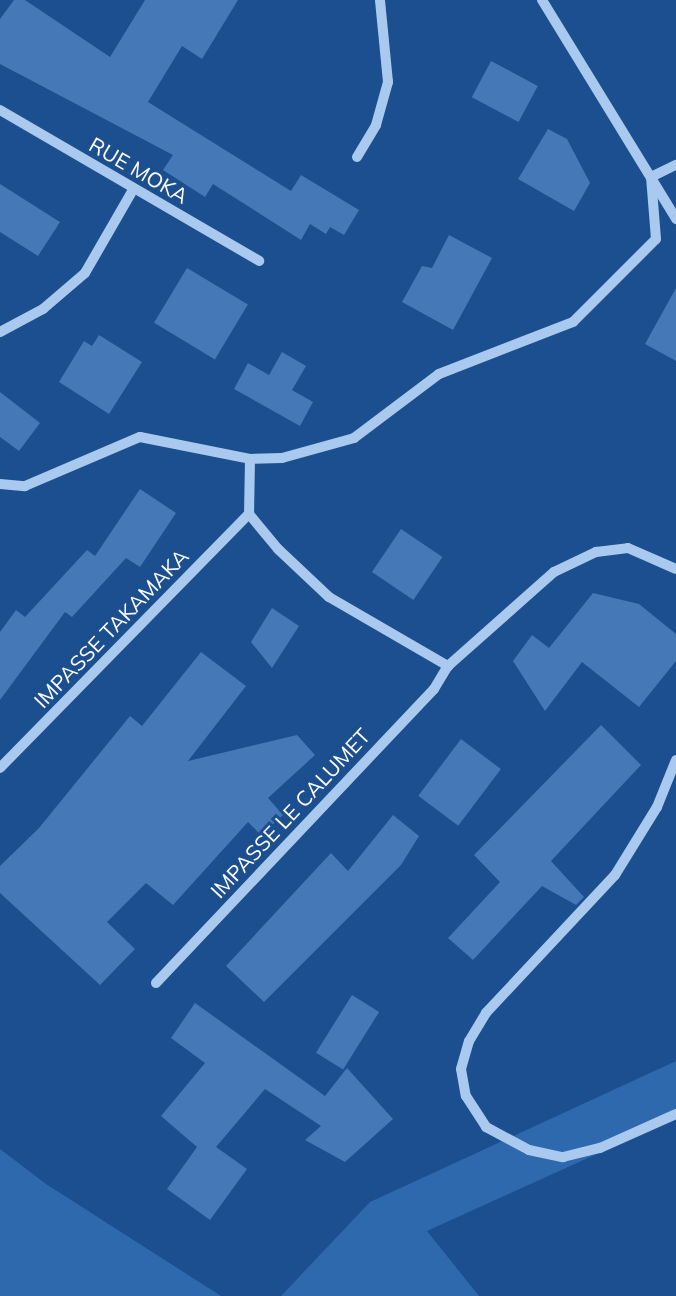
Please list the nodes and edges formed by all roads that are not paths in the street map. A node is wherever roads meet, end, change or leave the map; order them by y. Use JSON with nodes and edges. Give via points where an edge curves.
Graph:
{"nodes":[{"id":1,"x":380,"y":0,"type":"edge"},
{"id":2,"x":542,"y":0,"type":"edge"},
{"id":3,"x":0,"y":110,"type":"edge"},
{"id":4,"x":357,"y":157,"type":"dead end"},
{"id":5,"x":676,"y":165,"type":"edge"},
{"id":6,"x":651,"y":177,"type":"junction"},
{"id":7,"x":133,"y":190,"type":"junction"},
{"id":8,"x":676,"y":219,"type":"edge"},
{"id":9,"x":259,"y":261,"type":"dead end"},
{"id":10,"x":0,"y":333,"type":"edge"},
{"id":11,"x":250,"y":459,"type":"junction"},
{"id":12,"x":0,"y":484,"type":"edge"},
{"id":13,"x":249,"y":514,"type":"junction"},
{"id":14,"x":676,"y":569,"type":"edge"},
{"id":15,"x":448,"y":666,"type":"junction"},
{"id":16,"x":676,"y":760,"type":"edge"},
{"id":17,"x":0,"y":768,"type":"edge"},
{"id":18,"x":156,"y":983,"type":"dead end"},
{"id":19,"x":676,"y":1113,"type":"edge"}],
"edges":[{"from":1,"to":4,"type":"street","via":[[388,82],[376,125]]},
{"from":2,"to":6,"type":"street"},
{"from":3,"to":7,"type":"street","name":"RUE MOKA"},
{"from":5,"to":6,"type":"street"},
{"from":6,"to":8,"type":"street"},
{"from":6,"to":11,"type":"street","via":[[656,238],[573,322],[439,374],[354,438],[282,458]]},
{"from":7,"to":9,"type":"street","name":"RUE MOKA"},
{"from":7,"to":10,"type":"street","via":[[85,273],[43,309]]},
{"from":11,"to":12,"type":"street","via":[[140,437],[25,486]]},
{"from":11,"to":13,"type":"street"},
{"from":13,"to":15,"type":"street","via":[[329,597]]},
{"from":13,"to":17,"type":"street","name":"IMPASSE TAKAMAKA"},
{"from":14,"to":15,"type":"street","name":"IMPASSE LE CALUMET","via":[[628,548],[596,552],[554,572]]},
{"from":15,"to":18,"type":"street","name":"IMPASSE LE CALUMET","via":[[434,689]]},
{"from":16,"to":19,"type":"street","via":[[657,807],[615,875],[486,1013],[469,1041],[461,1069],[466,1096],[486,1127],[529,1150],[562,1157],[600,1148]]}]}
